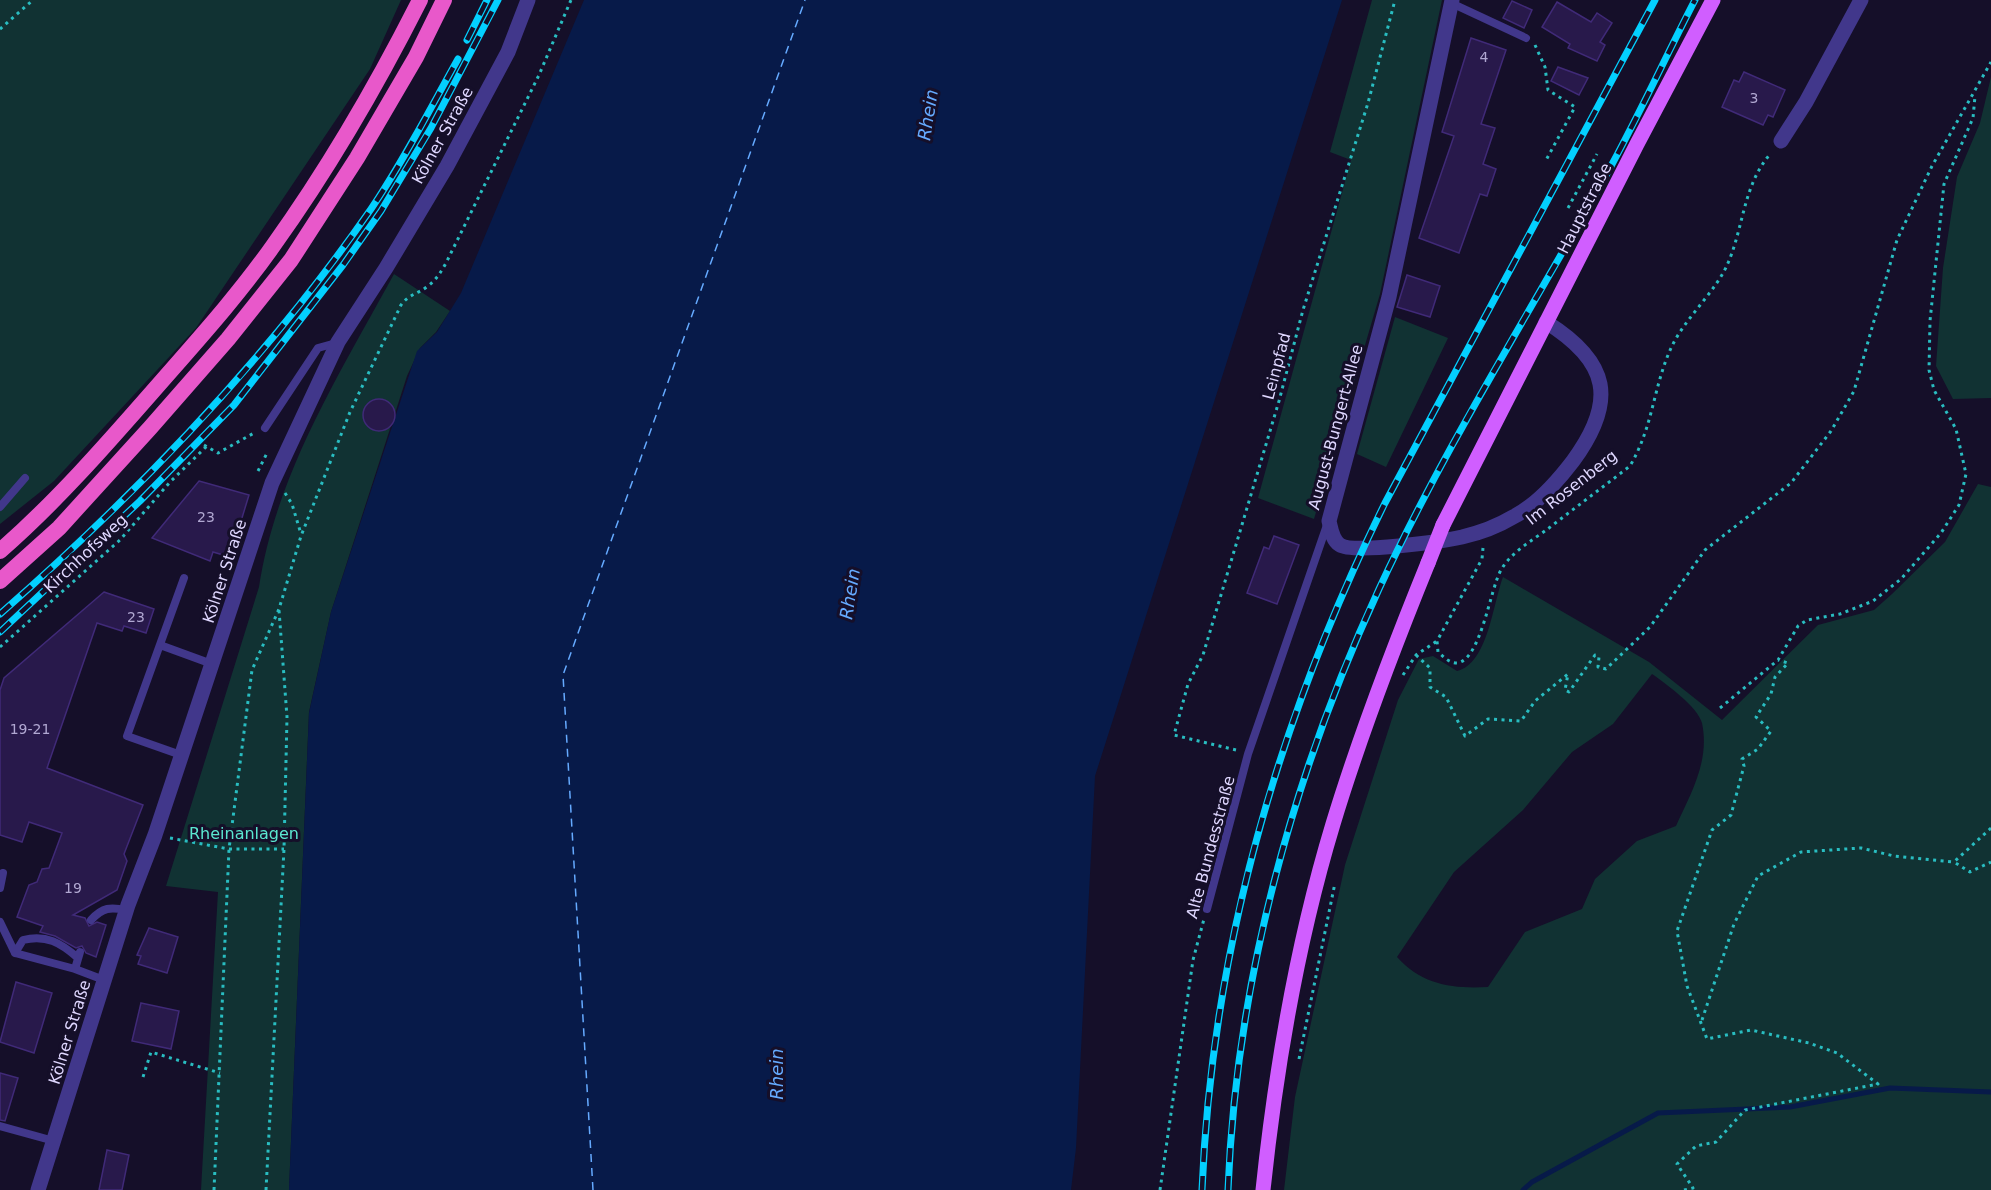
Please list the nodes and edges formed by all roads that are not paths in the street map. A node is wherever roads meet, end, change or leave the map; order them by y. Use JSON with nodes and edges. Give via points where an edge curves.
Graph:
{"nodes":[{"id":1,"x":420,"y":0,"type":"edge"},
{"id":2,"x":444,"y":0,"type":"edge"},
{"id":3,"x":528,"y":0,"type":"edge"},
{"id":4,"x":1713,"y":0,"type":"edge"},
{"id":5,"x":1861,"y":0,"type":"edge"},
{"id":6,"x":1452,"y":2,"type":"edge"},
{"id":7,"x":1526,"y":38,"type":"road end"},
{"id":8,"x":1782,"y":141,"type":"road end"},
{"id":9,"x":1546,"y":322,"type":"junction"},
{"id":10,"x":338,"y":342,"type":"junction"},
{"id":11,"x":265,"y":428,"type":"road end"},
{"id":12,"x":25,"y":478,"type":"dead end"},
{"id":13,"x":0,"y":507,"type":"edge"},
{"id":14,"x":1329,"y":520,"type":"junction"},
{"id":15,"x":0,"y":551,"type":"edge"},
{"id":16,"x":184,"y":578,"type":"dead end"},
{"id":17,"x":0,"y":581,"type":"edge"},
{"id":18,"x":160,"y":645,"type":"junction"},
{"id":19,"x":213,"y":664,"type":"junction"},
{"id":20,"x":181,"y":755,"type":"junction"},
{"id":21,"x":3,"y":873,"type":"dead end"},
{"id":22,"x":0,"y":888,"type":"edge"},
{"id":23,"x":1207,"y":909,"type":"road end"},
{"id":24,"x":127,"y":910,"type":"junction"},
{"id":25,"x":91,"y":920,"type":"dead end"},
{"id":26,"x":0,"y":922,"type":"edge"},
{"id":27,"x":15,"y":953,"type":"junction"},
{"id":28,"x":75,"y":969,"type":"junction"},
{"id":29,"x":104,"y":980,"type":"junction"},
{"id":30,"x":0,"y":1126,"type":"edge"},
{"id":31,"x":54,"y":1141,"type":"junction"},
{"id":32,"x":38,"y":1190,"type":"edge"},
{"id":33,"x":1263,"y":1190,"type":"edge"}],
"edges":[{"from":1,"to":15,"type":"highway","via":[[339,148],[273,247],[134,413],[45,511]]},
{"from":2,"to":17,"type":"highway","bridge":true,"via":[[357,158],[291,260],[150,428],[59,528]]},
{"from":3,"to":10,"type":"street","name":"Kölner Straße","via":[[508,52],[447,166]]},
{"from":4,"to":9,"type":"main road","name":"Hauptstraße"},
{"from":5,"to":8,"type":"street"},
{"from":6,"to":7,"type":"lane"},
{"from":6,"to":14,"type":"street","name":"August-Bungert-Allee","via":[[1389,297]]},
{"from":9,"to":14,"type":"street","name":"August-Bungert-Allee","via":[[1592,362],[1603,398],[1591,436],[1557,483],[1515,517],[1480,532],[1418,544],[1350,549],[1339,545],[1333,537]]},
{"from":9,"to":33,"type":"main road","name":"Hauptstraße","bridge":true,"via":[[1443,525],[1382,676],[1333,824],[1286,1027]]},
{"from":10,"to":11,"type":"lane","via":[[318,348]]},
{"from":10,"to":19,"type":"street","name":"Kölner Straße","via":[[272,483]]},
{"from":12,"to":13,"type":"lane"},
{"from":14,"to":23,"type":"lane","name":"Alte Bundesstraße","via":[[1248,754]]},
{"from":16,"to":18,"type":"lane"},
{"from":18,"to":19,"type":"lane"},
{"from":18,"to":20,"type":"lane","via":[[127,736]]},
{"from":19,"to":20,"type":"street","name":"Kölner Straße"},
{"from":20,"to":24,"type":"street","name":"Kölner Straße"},
{"from":21,"to":22,"type":"lane"},
{"from":24,"to":25,"type":"lane","via":[[110,907],[100,910]]},
{"from":24,"to":29,"type":"street","name":"Kölner Straße"},
{"from":26,"to":27,"type":"lane"},
{"from":27,"to":28,"type":"lane"},
{"from":27,"to":28,"type":"lane","via":[[23,940],[39,936],[79,955]]},
{"from":28,"to":29,"type":"lane"},
{"from":29,"to":31,"type":"street","name":"Kölner Straße"},
{"from":30,"to":31,"type":"lane"},
{"from":31,"to":32,"type":"street","name":"Kölner Straße"}]}
